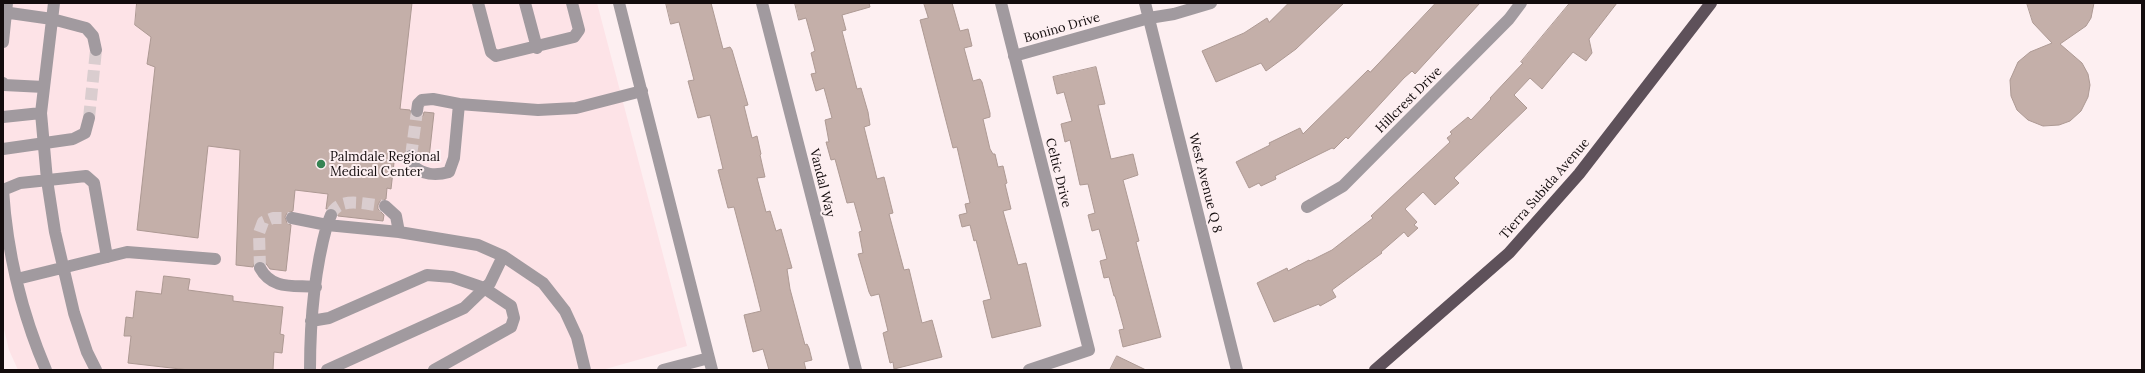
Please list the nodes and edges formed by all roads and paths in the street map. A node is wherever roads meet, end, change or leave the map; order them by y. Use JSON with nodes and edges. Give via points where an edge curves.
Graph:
{"nodes":[{"id":1,"x":54,"y":3,"type":"edge"},
{"id":2,"x":478,"y":3,"type":"edge"},
{"id":3,"x":525,"y":3,"type":"edge"},
{"id":4,"x":572,"y":3,"type":"edge"},
{"id":5,"x":619,"y":3,"type":"edge"},
{"id":6,"x":762,"y":3,"type":"edge"},
{"id":7,"x":1001,"y":3,"type":"edge"},
{"id":8,"x":1145,"y":3,"type":"edge"},
{"id":9,"x":1211,"y":3,"type":"edge"},
{"id":10,"x":1521,"y":3,"type":"edge"},
{"id":11,"x":1711,"y":3,"type":"edge"},
{"id":12,"x":5,"y":9,"type":"edge"},
{"id":13,"x":1149,"y":18,"type":"junction"},
{"id":14,"x":52,"y":19,"type":"junction"},
{"id":15,"x":3,"y":42,"type":"edge"},
{"id":16,"x":536,"y":48,"type":"junction"},
{"id":17,"x":96,"y":50,"type":"tunnel mouth"},
{"id":18,"x":1014,"y":56,"type":"junction"},
{"id":19,"x":3,"y":83,"type":"edge"},
{"id":20,"x":44,"y":87,"type":"junction"},
{"id":21,"x":642,"y":91,"type":"junction"},
{"id":22,"x":459,"y":104,"type":"junction"},
{"id":23,"x":417,"y":111,"type":"tunnel mouth"},
{"id":24,"x":41,"y":113,"type":"junction"},
{"id":25,"x":3,"y":117,"type":"edge"},
{"id":26,"x":90,"y":118,"type":"tunnel mouth"},
{"id":27,"x":44,"y":145,"type":"junction"},
{"id":28,"x":3,"y":149,"type":"edge"},
{"id":29,"x":411,"y":156,"type":"tunnel mouth"},
{"id":30,"x":47,"y":180,"type":"junction"},
{"id":31,"x":385,"y":206,"type":"tunnel mouth"},
{"id":32,"x":1307,"y":207,"type":"dead end"},
{"id":33,"x":292,"y":218,"type":"tunnel mouth"},
{"id":34,"x":329,"y":220,"type":"junction"},
{"id":35,"x":399,"y":232,"type":"junction"},
{"id":36,"x":502,"y":256,"type":"junction"},
{"id":37,"x":107,"y":257,"type":"junction"},
{"id":38,"x":215,"y":259,"type":"dead end"},
{"id":39,"x":63,"y":267,"type":"junction"},
{"id":40,"x":260,"y":268,"type":"tunnel mouth"},
{"id":41,"x":17,"y":279,"type":"junction"},
{"id":42,"x":316,"y":287,"type":"junction"},
{"id":43,"x":484,"y":288,"type":"junction"},
{"id":44,"x":311,"y":321,"type":"junction"},
{"id":45,"x":709,"y":358,"type":"junction"},
{"id":46,"x":46,"y":370,"type":"edge"},
{"id":47,"x":96,"y":370,"type":"edge"},
{"id":48,"x":310,"y":370,"type":"edge"},
{"id":49,"x":327,"y":370,"type":"edge"},
{"id":50,"x":434,"y":370,"type":"edge"},
{"id":51,"x":585,"y":370,"type":"edge"},
{"id":52,"x":663,"y":370,"type":"edge"},
{"id":53,"x":712,"y":370,"type":"edge"},
{"id":54,"x":856,"y":370,"type":"edge"},
{"id":55,"x":1029,"y":370,"type":"edge"},
{"id":56,"x":1237,"y":370,"type":"edge"},
{"id":57,"x":1375,"y":370,"type":"edge"}],
"edges":[{"from":1,"to":14,"type":"street"},
{"from":2,"to":16,"type":"street","via":[[491,52],[496,56]]},
{"from":3,"to":16,"type":"street"},
{"from":4,"to":16,"type":"street","via":[[579,30],[574,37]]},
{"from":5,"to":21,"type":"street"},
{"from":6,"to":54,"type":"street","name":"Vandal Way"},
{"from":7,"to":18,"type":"street","name":"Celtic Drive"},
{"from":8,"to":13,"type":"street","name":"West Avenue Q 8"},
{"from":9,"to":13,"type":"street","name":"Bonino Drive"},
{"from":10,"to":32,"type":"street","name":"Hillcrest Drive","via":[[1509,19],[1343,186]]},
{"from":11,"to":57,"type":"main road","name":"Tierra Subida Avenue","via":[[1579,174],[1509,253]]},
{"from":12,"to":14,"type":"street"},
{"from":12,"to":15,"type":"street"},
{"from":13,"to":18,"type":"street","name":"Bonino Drive"},
{"from":13,"to":56,"type":"street","name":"West Avenue Q 8"},
{"from":14,"to":17,"type":"street","via":[[86,28],[93,36]]},
{"from":14,"to":20,"type":"street"},
{"from":18,"to":55,"type":"street","name":"Celtic Drive","via":[[1089,350]]},
{"from":19,"to":20,"type":"street"},
{"from":20,"to":24,"type":"street"},
{"from":21,"to":22,"type":"street","via":[[576,108],[538,110]]},
{"from":21,"to":45,"type":"street"},
{"from":22,"to":23,"type":"street","via":[[433,99],[422,100]]},
{"from":22,"to":29,"type":"street","via":[[454,158],[450,172],[438,176],[421,172],[413,166]]},
{"from":24,"to":25,"type":"street"},
{"from":24,"to":27,"type":"street"},
{"from":26,"to":27,"type":"street","via":[[85,133],[73,139]]},
{"from":27,"to":28,"type":"street"},
{"from":27,"to":30,"type":"street"},
{"from":30,"to":37,"type":"street","via":[[86,176],[94,183]]},
{"from":30,"to":39,"type":"street"},
{"from":30,"to":41,"type":"street","via":[[20,183],[3,190],[5,218]]},
{"from":31,"to":35,"type":"street","via":[[396,216]]},
{"from":33,"to":34,"type":"street"},
{"from":34,"to":35,"type":"street"},
{"from":34,"to":42,"type":"street","via":[[321,248]]},
{"from":35,"to":36,"type":"street","via":[[478,245]]},
{"from":36,"to":43,"type":"street","via":[[490,283]]},
{"from":36,"to":51,"type":"street","via":[[543,283],[565,311],[577,337]]},
{"from":37,"to":38,"type":"street","via":[[128,252]]},
{"from":37,"to":39,"type":"street"},
{"from":39,"to":41,"type":"street"},
{"from":39,"to":47,"type":"street","via":[[74,312],[87,352]]},
{"from":40,"to":42,"type":"street","via":[[265,278],[273,283]]},
{"from":41,"to":46,"type":"street","via":[[35,343]]},
{"from":42,"to":44,"type":"street"},
{"from":43,"to":44,"type":"street","via":[[452,277],[427,275],[329,318]]},
{"from":43,"to":49,"type":"street","via":[[464,308]]},
{"from":43,"to":50,"type":"street","via":[[511,306],[514,318],[511,327]]},
{"from":44,"to":48,"type":"street"},
{"from":45,"to":52,"type":"street"},
{"from":45,"to":53,"type":"street"}]}
